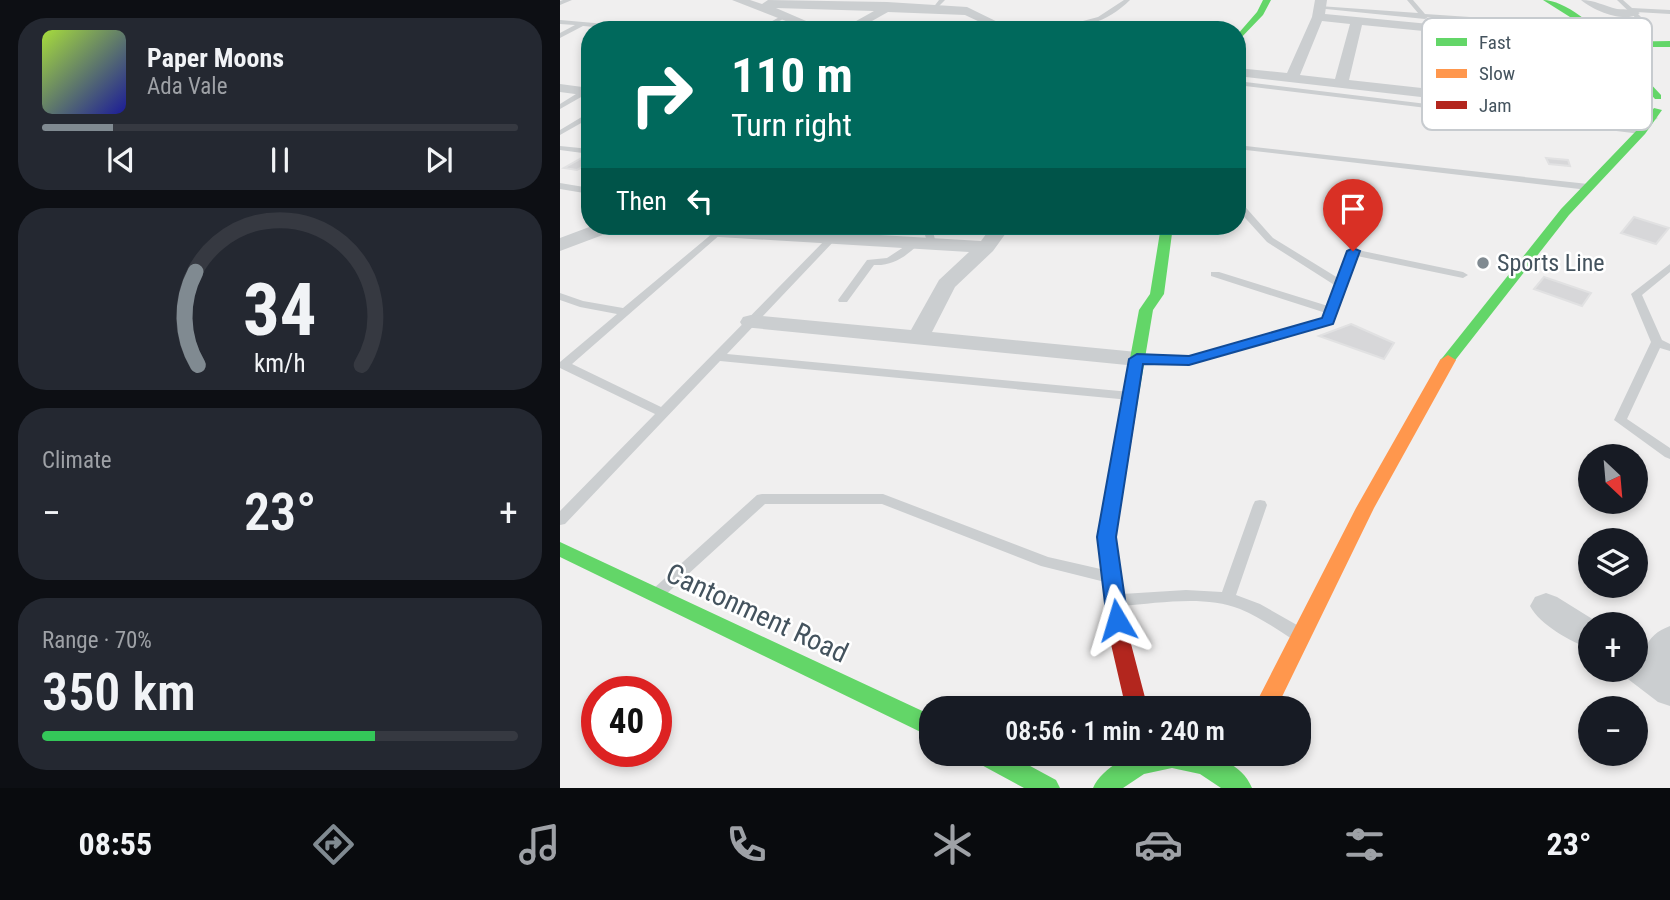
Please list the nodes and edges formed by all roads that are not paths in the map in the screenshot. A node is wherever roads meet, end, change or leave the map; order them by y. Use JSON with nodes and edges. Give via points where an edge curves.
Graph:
{"nodes":[{"id":1,"x":569,"y":0,"type":"edge"},
{"id":2,"x":738,"y":0,"type":"edge"},
{"id":3,"x":980,"y":0,"type":"edge"},
{"id":4,"x":1127,"y":0,"type":"edge"},
{"id":5,"x":1254,"y":0,"type":"edge"},
{"id":6,"x":1267,"y":0,"type":"edge"},
{"id":7,"x":1410,"y":0,"type":"edge"},
{"id":8,"x":1547,"y":0,"type":"edge"},
{"id":9,"x":1587,"y":0,"type":"edge"},
{"id":10,"x":1620,"y":0,"type":"edge"},
{"id":11,"x":560,"y":3,"type":"edge"},
{"id":12,"x":769,"y":4,"type":"edge"},
{"id":13,"x":889,"y":4,"type":"edge"},
{"id":14,"x":938,"y":4,"type":"edge"},
{"id":15,"x":1320,"y":8,"type":"edge"},
{"id":16,"x":967,"y":11,"type":"junction"},
{"id":17,"x":1632,"y":12,"type":"junction"},
{"id":18,"x":1670,"y":12,"type":"edge"},
{"id":19,"x":785,"y":16,"type":"junction"},
{"id":20,"x":1424,"y":17,"type":"junction"},
{"id":21,"x":1441,"y":18,"type":"edge"},
{"id":22,"x":1580,"y":18,"type":"edge"},
{"id":23,"x":1638,"y":18,"type":"edge"},
{"id":24,"x":776,"y":21,"type":"edge"},
{"id":25,"x":798,"y":21,"type":"edge"},
{"id":26,"x":861,"y":21,"type":"edge"},
{"id":27,"x":989,"y":21,"type":"edge"},
{"id":28,"x":1093,"y":21,"type":"edge"},
{"id":29,"x":1240,"y":21,"type":"edge"},
{"id":30,"x":1357,"y":21,"type":"junction"},
{"id":31,"x":560,"y":22,"type":"edge"},
{"id":32,"x":581,"y":24,"type":"edge"},
{"id":33,"x":581,"y":25,"type":"edge"},
{"id":34,"x":1422,"y":27,"type":"edge"},
{"id":35,"x":1246,"y":29,"type":"edge"},
{"id":36,"x":560,"y":36,"type":"edge"},
{"id":37,"x":1652,"y":44,"type":"edge"},
{"id":38,"x":1670,"y":44,"type":"edge"},
{"id":39,"x":1246,"y":73,"type":"edge"},
{"id":40,"x":1292,"y":77,"type":"junction"},
{"id":41,"x":1341,"y":82,"type":"junction"},
{"id":42,"x":1246,"y":83,"type":"edge"},
{"id":43,"x":560,"y":88,"type":"edge"},
{"id":44,"x":581,"y":90,"type":"edge"},
{"id":45,"x":1422,"y":91,"type":"edge"},
{"id":46,"x":1422,"y":93,"type":"edge"},
{"id":47,"x":581,"y":95,"type":"edge"},
{"id":48,"x":560,"y":107,"type":"edge"},
{"id":49,"x":581,"y":120,"type":"edge"},
{"id":50,"x":1637,"y":130,"type":"edge"},
{"id":51,"x":560,"y":133,"type":"edge"},
{"id":52,"x":560,"y":148,"type":"edge"},
{"id":53,"x":1246,"y":148,"type":"edge"},
{"id":54,"x":581,"y":151,"type":"edge"},
{"id":55,"x":560,"y":186,"type":"edge"},
{"id":56,"x":1588,"y":187,"type":"junction"},
{"id":57,"x":581,"y":190,"type":"edge"},
{"id":58,"x":1246,"y":213,"type":"edge"},
{"id":59,"x":587,"y":235,"type":"edge"},
{"id":60,"x":716,"y":235,"type":"edge"},
{"id":61,"x":776,"y":235,"type":"edge"},
{"id":62,"x":995,"y":235,"type":"edge"},
{"id":63,"x":1166,"y":235,"type":"edge"},
{"id":64,"x":922,"y":237,"type":"edge"},
{"id":65,"x":832,"y":238,"type":"junction"},
{"id":66,"x":560,"y":246,"type":"edge"},
{"id":67,"x":986,"y":247,"type":"junction"},
{"id":68,"x":1670,"y":267,"type":"edge"},
{"id":69,"x":1216,"y":274,"type":"dead end"},
{"id":70,"x":1463,"y":275,"type":"dead end"},
{"id":71,"x":1343,"y":286,"type":"junction"},
{"id":72,"x":1139,"y":292,"type":"dead end"},
{"id":73,"x":560,"y":296,"type":"edge"},
{"id":74,"x":843,"y":300,"type":"dead end"},
{"id":75,"x":1146,"y":310,"type":"junction"},
{"id":76,"x":626,"y":312,"type":"junction"},
{"id":77,"x":1332,"y":312,"type":"junction"},
{"id":78,"x":751,"y":322,"type":"junction"},
{"id":79,"x":918,"y":338,"type":"junction"},
{"id":80,"x":1657,"y":342,"type":"junction"},
{"id":81,"x":1670,"y":348,"type":"edge"},
{"id":82,"x":717,"y":357,"type":"junction"},
{"id":83,"x":1137,"y":359,"type":"junction"},
{"id":84,"x":1130,"y":396,"type":"junction"},
{"id":85,"x":663,"y":413,"type":"junction"},
{"id":86,"x":1670,"y":454,"type":"edge"},
{"id":87,"x":1260,"y":505,"type":"dead end"},
{"id":88,"x":560,"y":520,"type":"edge"},
{"id":89,"x":560,"y":548,"type":"edge"},
{"id":90,"x":1112,"y":577,"type":"junction"},
{"id":91,"x":657,"y":595,"type":"junction"},
{"id":92,"x":1227,"y":599,"type":"junction"},
{"id":93,"x":1115,"y":600,"type":"junction"},
{"id":94,"x":1546,"y":606,"type":"dead end"},
{"id":95,"x":1578,"y":627,"type":"edge"},
{"id":96,"x":1301,"y":636,"type":"junction"},
{"id":97,"x":1670,"y":640,"type":"edge"},
{"id":98,"x":1670,"y":673,"type":"edge"},
{"id":99,"x":1648,"y":675,"type":"edge"},
{"id":100,"x":1670,"y":691,"type":"edge"},
{"id":101,"x":1134,"y":696,"type":"edge"},
{"id":102,"x":1271,"y":696,"type":"edge"},
{"id":103,"x":919,"y":720,"type":"edge"},
{"id":104,"x":1007,"y":766,"type":"edge"},
{"id":105,"x":1132,"y":766,"type":"edge"},
{"id":106,"x":1213,"y":766,"type":"edge"},
{"id":107,"x":1235,"y":777,"type":"edge"},
{"id":108,"x":1048,"y":788,"type":"edge"},
{"id":109,"x":1105,"y":788,"type":"edge"}],
"edges":[{"from":1,"to":11,"type":"lane"},
{"from":2,"to":12,"type":"street"},
{"from":3,"to":16,"type":"street"},
{"from":4,"to":28,"type":"lane","via":[[1111,15]]},
{"from":5,"to":29,"type":"street"},
{"from":6,"to":35,"type":"street"},
{"from":7,"to":20,"type":"lane"},
{"from":8,"to":22,"type":"street"},
{"from":9,"to":17,"type":"street","via":[[1612,12]]},
{"from":10,"to":17,"type":"lane"},
{"from":12,"to":13,"type":"street"},
{"from":12,"to":19,"type":"street"},
{"from":13,"to":14,"type":"street"},
{"from":13,"to":26,"type":"street"},
{"from":14,"to":16,"type":"street"},
{"from":15,"to":20,"type":"lane"},
{"from":15,"to":30,"type":"street"},
{"from":15,"to":40,"type":"street"},
{"from":16,"to":27,"type":"street"},
{"from":17,"to":18,"type":"lane"},
{"from":17,"to":23,"type":"lane"},
{"from":19,"to":24,"type":"lane"},
{"from":19,"to":25,"type":"street"},
{"from":20,"to":21,"type":"lane"},
{"from":30,"to":34,"type":"street"},
{"from":30,"to":41,"type":"street"},
{"from":31,"to":32,"type":"lane"},
{"from":33,"to":36,"type":"lane"},
{"from":37,"to":38,"type":"street"},
{"from":39,"to":40,"type":"street"},
{"from":40,"to":41,"type":"street"},
{"from":41,"to":45,"type":"street"},
{"from":42,"to":46,"type":"lane"},
{"from":43,"to":44,"type":"street"},
{"from":47,"to":48,"type":"lane"},
{"from":49,"to":51,"type":"lane"},
{"from":50,"to":56,"type":"street"},
{"from":52,"to":54,"type":"lane"},
{"from":53,"to":56,"type":"lane"},
{"from":55,"to":57,"type":"lane"},
{"from":56,"to":96,"type":"street","via":[[1445,365],[1365,508]]},
{"from":58,"to":71,"type":"lane","via":[[1270,240]]},
{"from":59,"to":66,"type":"street"},
{"from":60,"to":76,"type":"lane"},
{"from":61,"to":65,"type":"street"},
{"from":62,"to":67,"type":"street"},
{"from":63,"to":75,"type":"street","via":[[1157,294]]},
{"from":64,"to":65,"type":"street"},
{"from":64,"to":67,"type":"street"},
{"from":64,"to":74,"type":"lane","via":[[900,257],[884,264],[871,262]]},
{"from":65,"to":78,"type":"lane"},
{"from":67,"to":79,"type":"street","via":[[946,284]]},
{"from":68,"to":80,"type":"lane","via":[[1636,294]]},
{"from":69,"to":77,"type":"lane"},
{"from":70,"to":71,"type":"lane","via":[[1353,251]]},
{"from":71,"to":77,"type":"lane"},
{"from":72,"to":75,"type":"street"},
{"from":73,"to":76,"type":"lane"},
{"from":75,"to":83,"type":"street"},
{"from":76,"to":85,"type":"lane","via":[[564,365]]},
{"from":77,"to":83,"type":"lane","via":[[1328,321],[1189,361]]},
{"from":78,"to":79,"type":"street"},
{"from":78,"to":82,"type":"lane"},
{"from":79,"to":83,"type":"street"},
{"from":80,"to":81,"type":"lane"},
{"from":80,"to":86,"type":"lane","via":[[1620,420]]},
{"from":82,"to":84,"type":"lane"},
{"from":82,"to":85,"type":"lane"},
{"from":83,"to":84,"type":"street"},
{"from":84,"to":90,"type":"street","via":[[1107,537]]},
{"from":85,"to":88,"type":"lane"},
{"from":87,"to":92,"type":"lane"},
{"from":89,"to":91,"type":"street","name":"Cantonment Road"},
{"from":90,"to":91,"type":"lane","via":[[1046,562],[883,499],[762,499]]},
{"from":90,"to":93,"type":"street"},
{"from":91,"to":103,"type":"street","name":"Cantonment Road"},
{"from":92,"to":93,"type":"lane"},
{"from":92,"to":96,"type":"lane","via":[[1262,612]]},
{"from":93,"to":101,"type":"street"},
{"from":94,"to":95,"type":"street"},
{"from":96,"to":102,"type":"street"},
{"from":97,"to":98,"type":"street","via":[[1660,650]]},
{"from":99,"to":100,"type":"street"},
{"from":104,"to":108,"type":"street"},
{"from":105,"to":109,"type":"street"},
{"from":106,"to":107,"type":"street"}]}
